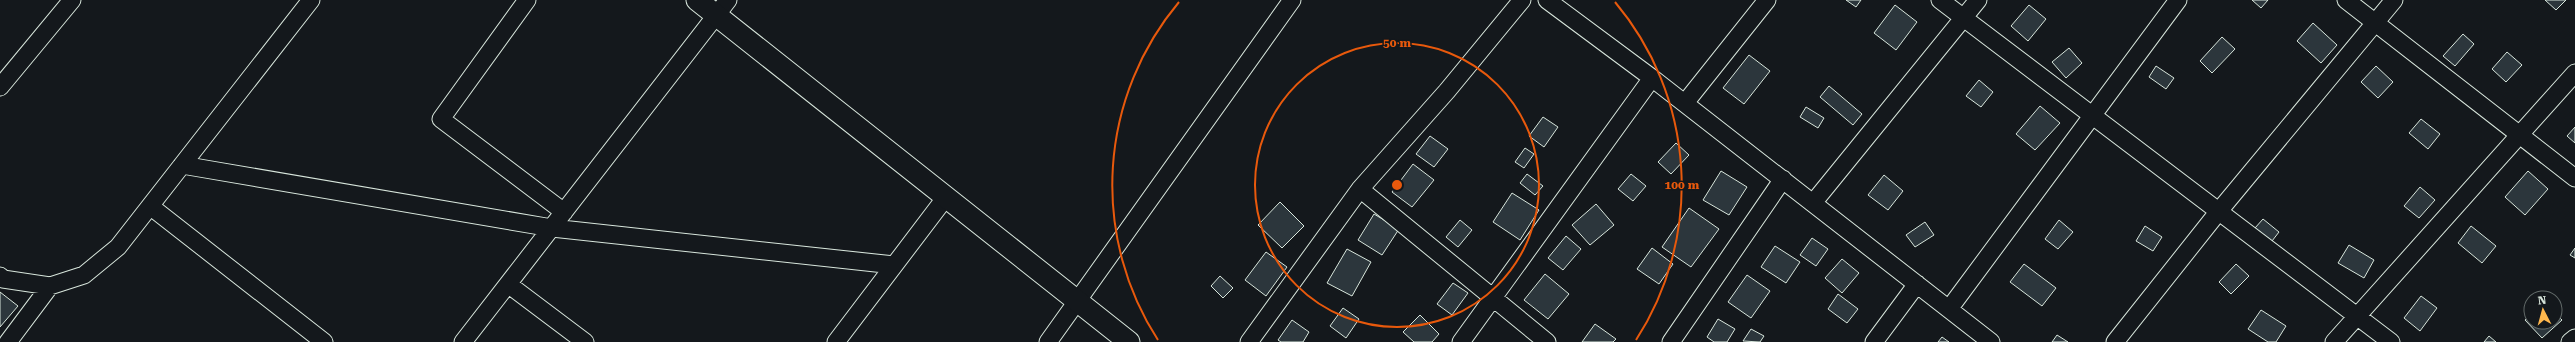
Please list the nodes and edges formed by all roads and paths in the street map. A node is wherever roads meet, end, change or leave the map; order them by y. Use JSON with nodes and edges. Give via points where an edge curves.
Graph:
{"nodes":[{"id":1,"x":72,"y":0,"type":"edge"},
{"id":2,"x":311,"y":0,"type":"edge"},
{"id":3,"x":527,"y":0,"type":"edge"},
{"id":4,"x":697,"y":0,"type":"edge"},
{"id":5,"x":1292,"y":0,"type":"edge"},
{"id":6,"x":1522,"y":0,"type":"edge"},
{"id":7,"x":1547,"y":0,"type":"edge"},
{"id":8,"x":1767,"y":0,"type":"edge"},
{"id":9,"x":1940,"y":0,"type":"edge"},
{"id":10,"x":1978,"y":0,"type":"edge"},
{"id":11,"x":2178,"y":0,"type":"edge"},
{"id":12,"x":2346,"y":0,"type":"edge"},
{"id":13,"x":2394,"y":0,"type":"edge"},
{"id":14,"x":722,"y":8,"type":"edge"},
{"id":15,"x":1964,"y":18,"type":"junction"},
{"id":16,"x":2375,"y":23,"type":"junction"},
{"id":17,"x":2575,"y":73,"type":"edge"},
{"id":18,"x":1652,"y":78,"type":"junction"},
{"id":19,"x":0,"y":87,"type":"edge"},
{"id":20,"x":1685,"y":103,"type":"junction"},
{"id":21,"x":2092,"y":115,"type":"junction"},
{"id":22,"x":2520,"y":136,"type":"junction"},
{"id":23,"x":182,"y":165,"type":"junction"},
{"id":24,"x":2575,"y":178,"type":"edge"},
{"id":25,"x":1783,"y":179,"type":"junction"},
{"id":26,"x":1360,"y":189,"type":"junction"},
{"id":27,"x":946,"y":197,"type":"junction"},
{"id":28,"x":1813,"y":203,"type":"junction"},
{"id":29,"x":150,"y":206,"type":"junction"},
{"id":30,"x":2219,"y":211,"type":"junction"},
{"id":31,"x":564,"y":212,"type":"junction"},
{"id":32,"x":552,"y":228,"type":"junction"},
{"id":33,"x":894,"y":265,"type":"junction"},
{"id":34,"x":0,"y":276,"type":"edge"},
{"id":35,"x":508,"y":284,"type":"junction"},
{"id":36,"x":1917,"y":284,"type":"junction"},
{"id":37,"x":50,"y":286,"type":"junction"},
{"id":38,"x":1493,"y":298,"type":"junction"},
{"id":39,"x":1077,"y":301,"type":"junction"},
{"id":40,"x":1949,"y":309,"type":"junction"},
{"id":41,"x":2358,"y":316,"type":"junction"},
{"id":42,"x":2575,"y":338,"type":"edge"},
{"id":43,"x":8,"y":342,"type":"edge"},
{"id":44,"x":324,"y":342,"type":"edge"},
{"id":45,"x":463,"y":342,"type":"edge"},
{"id":46,"x":585,"y":342,"type":"edge"},
{"id":47,"x":836,"y":342,"type":"edge"},
{"id":48,"x":1048,"y":342,"type":"edge"},
{"id":49,"x":1130,"y":342,"type":"edge"},
{"id":50,"x":1249,"y":342,"type":"edge"},
{"id":51,"x":1462,"y":342,"type":"edge"},
{"id":52,"x":1547,"y":342,"type":"edge"},
{"id":53,"x":1671,"y":342,"type":"edge"},
{"id":54,"x":1874,"y":342,"type":"edge"},
{"id":55,"x":1991,"y":342,"type":"edge"},
{"id":56,"x":2115,"y":342,"type":"edge"},
{"id":57,"x":2334,"y":342,"type":"edge"},
{"id":58,"x":2391,"y":342,"type":"edge"},
{"id":59,"x":2570,"y":342,"type":"edge"}],
"edges":[{"from":1,"to":19,"type":"street"},
{"from":2,"to":23,"type":"street"},
{"from":3,"to":31,"type":"street","via":[[441,120]]},
{"from":4,"to":14,"type":"street"},
{"from":5,"to":39,"type":"street"},
{"from":6,"to":26,"type":"street","via":[[1447,91]]},
{"from":7,"to":18,"type":"street"},
{"from":8,"to":20,"type":"street"},
{"from":9,"to":15,"type":"street"},
{"from":10,"to":15,"type":"street"},
{"from":11,"to":21,"type":"street"},
{"from":12,"to":16,"type":"street"},
{"from":13,"to":16,"type":"street"},
{"from":14,"to":27,"type":"street"},
{"from":14,"to":31,"type":"street"},
{"from":15,"to":21,"type":"street"},
{"from":15,"to":28,"type":"street"},
{"from":16,"to":22,"type":"street"},
{"from":16,"to":30,"type":"street"},
{"from":17,"to":22,"type":"street"},
{"from":18,"to":20,"type":"street"},
{"from":18,"to":38,"type":"street"},
{"from":20,"to":25,"type":"street"},
{"from":21,"to":30,"type":"street"},
{"from":21,"to":40,"type":"street"},
{"from":22,"to":24,"type":"street"},
{"from":22,"to":41,"type":"street"},
{"from":23,"to":29,"type":"street"},
{"from":23,"to":32,"type":"street"},
{"from":25,"to":28,"type":"street"},
{"from":25,"to":53,"type":"street"},
{"from":26,"to":38,"type":"street"},
{"from":26,"to":50,"type":"street"},
{"from":27,"to":33,"type":"street"},
{"from":27,"to":39,"type":"street"},
{"from":28,"to":36,"type":"street"},
{"from":29,"to":37,"type":"street","via":[[118,248],[84,275]]},
{"from":29,"to":44,"type":"street"},
{"from":30,"to":41,"type":"street"},
{"from":30,"to":56,"type":"street"},
{"from":31,"to":32,"type":"street"},
{"from":32,"to":33,"type":"street"},
{"from":32,"to":35,"type":"street"},
{"from":33,"to":47,"type":"street"},
{"from":34,"to":37,"type":"street","via":[[3,279]]},
{"from":35,"to":45,"type":"street"},
{"from":35,"to":46,"type":"street"},
{"from":36,"to":40,"type":"street"},
{"from":36,"to":54,"type":"street"},
{"from":37,"to":43,"type":"street"},
{"from":38,"to":51,"type":"street"},
{"from":38,"to":52,"type":"street"},
{"from":39,"to":48,"type":"street"},
{"from":39,"to":49,"type":"street"},
{"from":40,"to":55,"type":"street"},
{"from":41,"to":57,"type":"street"},
{"from":41,"to":58,"type":"street"},
{"from":42,"to":59,"type":"street"}]}
